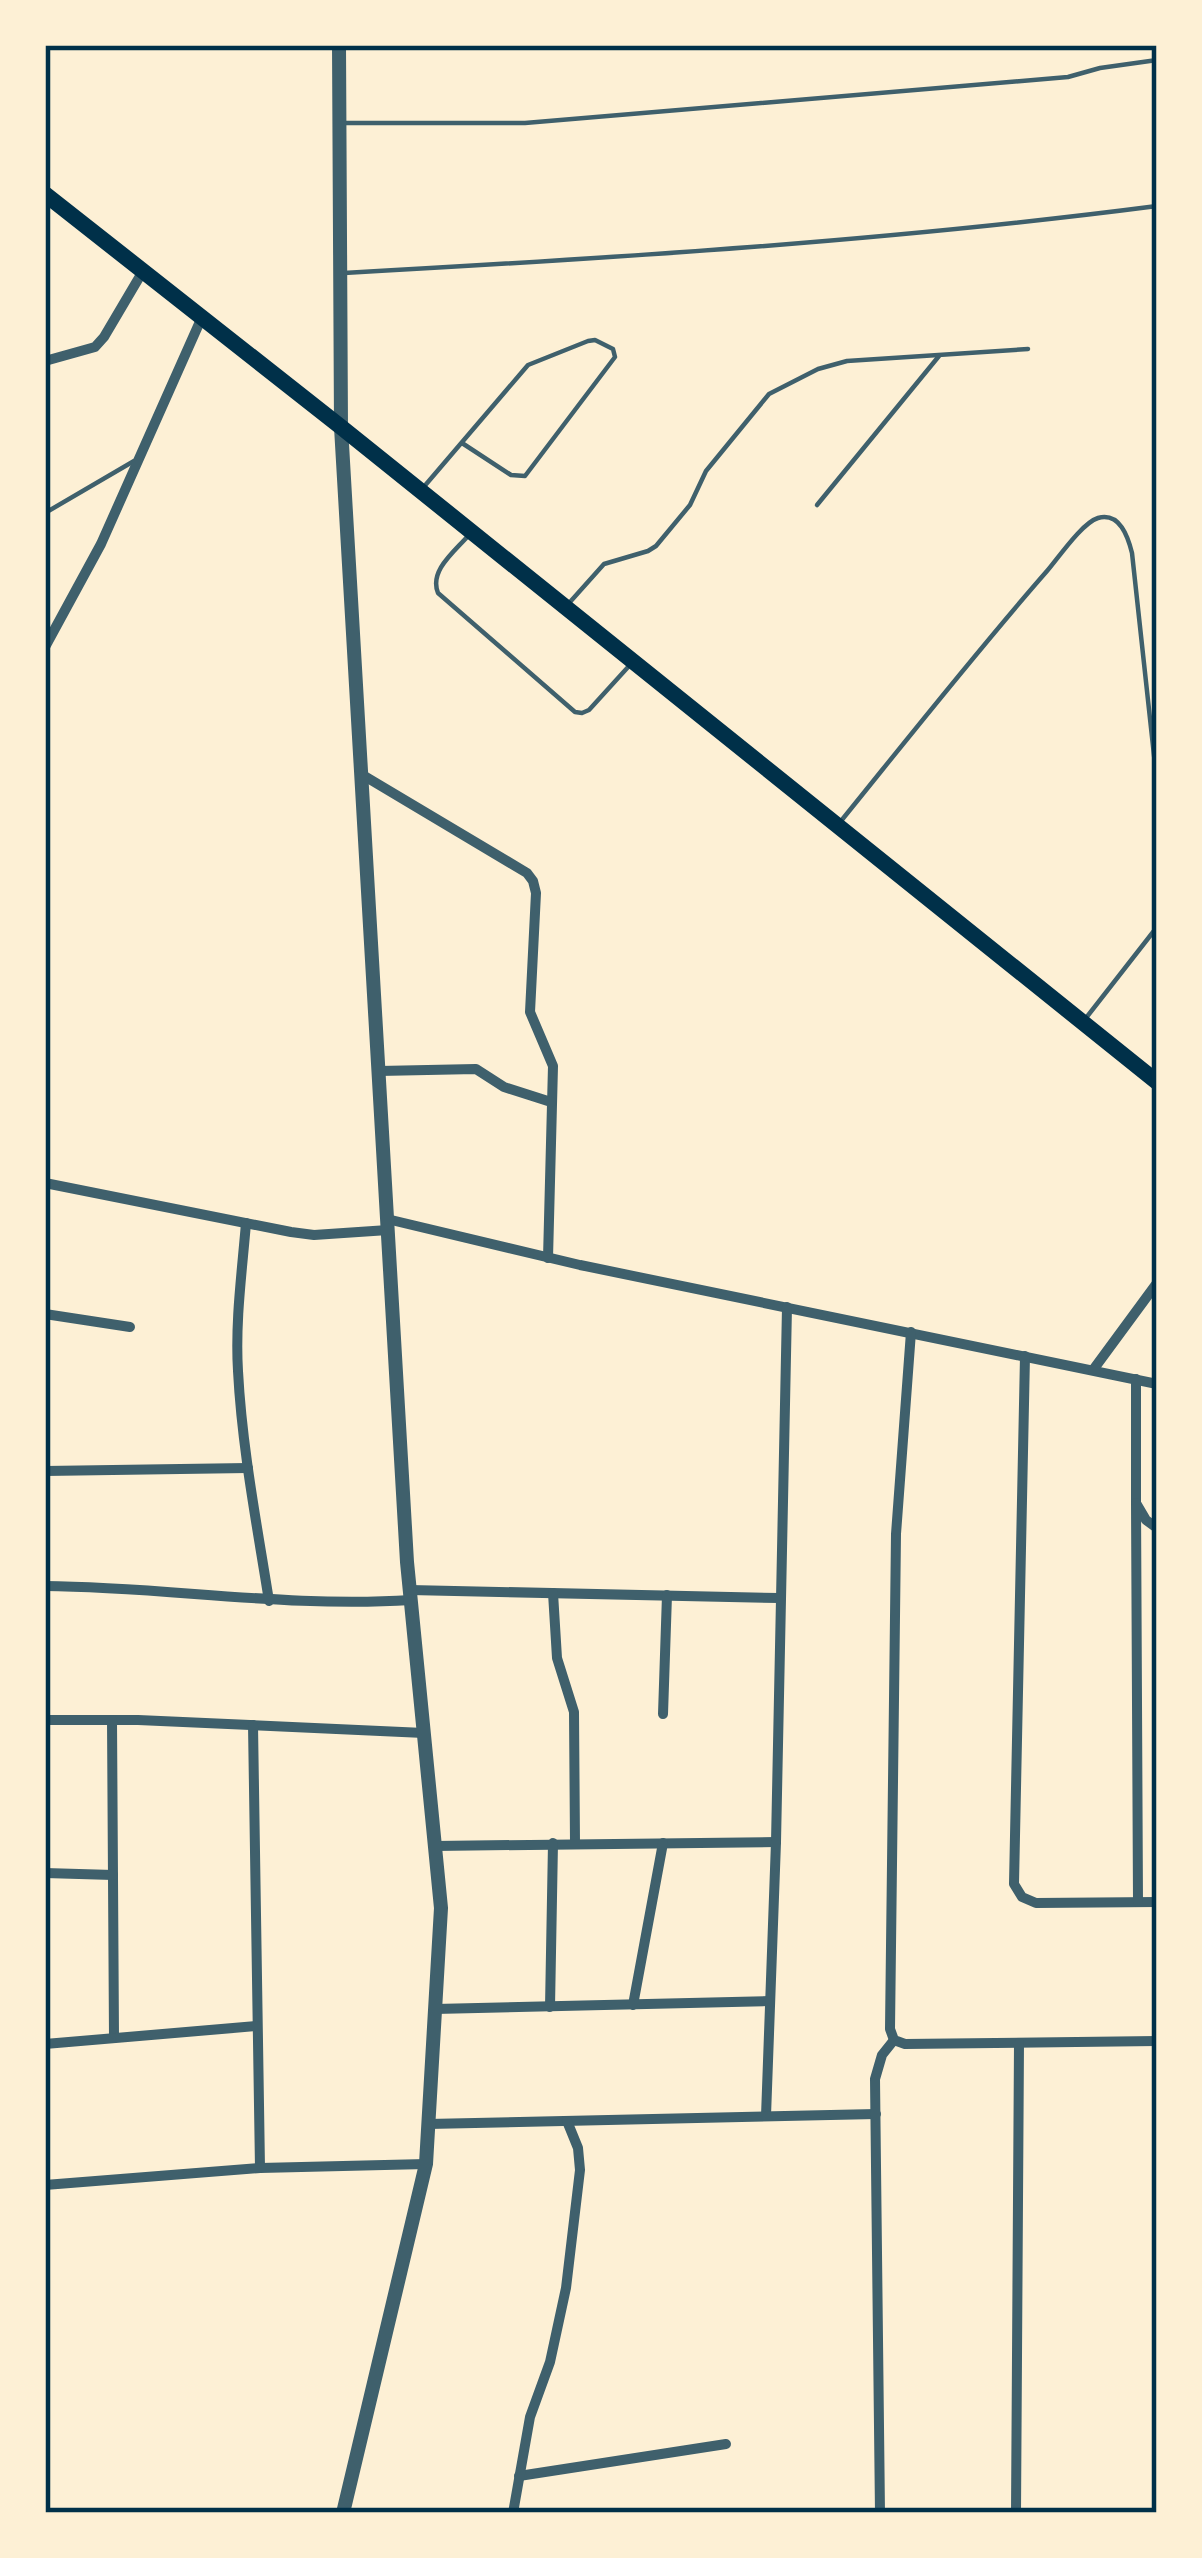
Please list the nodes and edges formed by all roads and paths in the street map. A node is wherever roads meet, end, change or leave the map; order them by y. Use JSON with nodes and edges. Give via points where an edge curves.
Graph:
{"nodes":[{"id":1,"x":339,"y":45,"type":"edge"},
{"id":2,"x":1157,"y":59,"type":"edge"},
{"id":3,"x":340,"y":123,"type":"junction"},
{"id":4,"x":45,"y":194,"type":"edge"},
{"id":5,"x":1157,"y":206,"type":"edge"},
{"id":6,"x":143,"y":272,"type":"junction"},
{"id":7,"x":340,"y":274,"type":"junction"},
{"id":8,"x":202,"y":317,"type":"junction"},
{"id":9,"x":1028,"y":349,"type":"dead end"},
{"id":10,"x":939,"y":355,"type":"junction"},
{"id":11,"x":45,"y":361,"type":"edge"},
{"id":12,"x":341,"y":427,"type":"junction"},
{"id":13,"x":462,"y":443,"type":"junction"},
{"id":14,"x":139,"y":458,"type":"junction"},
{"id":15,"x":421,"y":491,"type":"junction"},
{"id":16,"x":817,"y":505,"type":"dead end"},
{"id":17,"x":45,"y":513,"type":"edge"},
{"id":18,"x":471,"y":532,"type":"junction"},
{"id":19,"x":566,"y":607,"type":"junction"},
{"id":20,"x":45,"y":647,"type":"edge"},
{"id":21,"x":633,"y":661,"type":"junction"},
{"id":22,"x":362,"y":773,"type":"junction"},
{"id":23,"x":1157,"y":783,"type":"edge"},
{"id":24,"x":837,"y":826,"type":"junction"},
{"id":25,"x":1157,"y":927,"type":"edge"},
{"id":26,"x":1082,"y":1022,"type":"junction"},
{"id":27,"x":379,"y":1071,"type":"junction"},
{"id":28,"x":1157,"y":1082,"type":"edge"},
{"id":29,"x":551,"y":1102,"type":"junction"},
{"id":30,"x":45,"y":1183,"type":"edge"},
{"id":31,"x":246,"y":1223,"type":"junction"},
{"id":32,"x":388,"y":1225,"type":"junction"},
{"id":33,"x":548,"y":1258,"type":"junction"},
{"id":34,"x":1157,"y":1283,"type":"edge"},
{"id":35,"x":787,"y":1307,"type":"junction"},
{"id":36,"x":45,"y":1314,"type":"edge"},
{"id":37,"x":130,"y":1327,"type":"dead end"},
{"id":38,"x":911,"y":1332,"type":"junction"},
{"id":39,"x":1025,"y":1356,"type":"junction"},
{"id":40,"x":1093,"y":1370,"type":"junction"},
{"id":41,"x":1136,"y":1379,"type":"junction"},
{"id":42,"x":1157,"y":1384,"type":"edge"},
{"id":43,"x":248,"y":1468,"type":"junction"},
{"id":44,"x":45,"y":1471,"type":"edge"},
{"id":45,"x":1136,"y":1503,"type":"junction"},
{"id":46,"x":1157,"y":1528,"type":"edge"},
{"id":47,"x":45,"y":1586,"type":"edge"},
{"id":48,"x":553,"y":1593,"type":"junction"},
{"id":49,"x":410,"y":1595,"type":"junction"},
{"id":50,"x":667,"y":1595,"type":"junction"},
{"id":51,"x":779,"y":1598,"type":"junction"},
{"id":52,"x":268,"y":1601,"type":"junction"},
{"id":53,"x":663,"y":1714,"type":"dead end"},
{"id":54,"x":45,"y":1720,"type":"edge"},
{"id":55,"x":112,"y":1720,"type":"junction"},
{"id":56,"x":253,"y":1725,"type":"junction"},
{"id":57,"x":424,"y":1733,"type":"junction"},
{"id":58,"x":575,"y":1843,"type":"junction"},
{"id":59,"x":663,"y":1843,"type":"junction"},
{"id":60,"x":776,"y":1843,"type":"junction"},
{"id":61,"x":553,"y":1844,"type":"junction"},
{"id":62,"x":435,"y":1846,"type":"junction"},
{"id":63,"x":45,"y":1873,"type":"edge"},
{"id":64,"x":113,"y":1875,"type":"junction"},
{"id":65,"x":1138,"y":1902,"type":"junction"},
{"id":66,"x":1157,"y":1902,"type":"edge"},
{"id":67,"x":770,"y":2001,"type":"junction"},
{"id":68,"x":633,"y":2005,"type":"junction"},
{"id":69,"x":550,"y":2007,"type":"junction"},
{"id":70,"x":435,"y":2009,"type":"junction"},
{"id":71,"x":257,"y":2026,"type":"junction"},
{"id":72,"x":114,"y":2038,"type":"junction"},
{"id":73,"x":894,"y":2040,"type":"junction"},
{"id":74,"x":1157,"y":2042,"type":"edge"},
{"id":75,"x":1019,"y":2043,"type":"junction"},
{"id":76,"x":45,"y":2044,"type":"edge"},
{"id":77,"x":875,"y":2114,"type":"junction"},
{"id":78,"x":766,"y":2116,"type":"junction"},
{"id":79,"x":567,"y":2121,"type":"junction"},
{"id":80,"x":428,"y":2125,"type":"junction"},
{"id":81,"x":425,"y":2164,"type":"junction"},
{"id":82,"x":260,"y":2168,"type":"junction"},
{"id":83,"x":45,"y":2185,"type":"edge"},
{"id":84,"x":725,"y":2444,"type":"dead end"},
{"id":85,"x":519,"y":2476,"type":"junction"},
{"id":86,"x":343,"y":2513,"type":"edge"},
{"id":87,"x":513,"y":2513,"type":"edge"},
{"id":88,"x":880,"y":2513,"type":"edge"},
{"id":89,"x":1016,"y":2513,"type":"edge"}],
"edges":[{"from":1,"to":3,"type":"street"},
{"from":2,"to":3,"type":"lane","via":[[1068,77],[525,123]]},
{"from":3,"to":7,"type":"street"},
{"from":4,"to":6,"type":"main road"},
{"from":5,"to":7,"type":"lane","via":[[657,255]]},
{"from":6,"to":8,"type":"main road"},
{"from":6,"to":11,"type":"street","via":[[95,347]]},
{"from":7,"to":12,"type":"street"},
{"from":8,"to":12,"type":"main road"},
{"from":8,"to":14,"type":"street"},
{"from":9,"to":10,"type":"lane"},
{"from":10,"to":16,"type":"lane"},
{"from":10,"to":19,"type":"lane","via":[[833,363],[782,385],[706,471],[656,547],[604,564]]},
{"from":12,"to":15,"type":"main road"},
{"from":12,"to":22,"type":"street"},
{"from":13,"to":13,"type":"lane","via":[[525,476],[615,357],[613,349],[588,341],[529,365]]},
{"from":13,"to":15,"type":"lane"},
{"from":14,"to":17,"type":"lane"},
{"from":14,"to":20,"type":"street"},
{"from":15,"to":18,"type":"main road"},
{"from":18,"to":19,"type":"main road"},
{"from":18,"to":21,"type":"lane","via":[[435,576],[438,592],[575,712],[589,710]]},
{"from":19,"to":21,"type":"main road"},
{"from":21,"to":24,"type":"main road"},
{"from":22,"to":27,"type":"street"},
{"from":22,"to":29,"type":"street","via":[[533,881],[530,1012],[553,1066]]},
{"from":23,"to":24,"type":"lane","via":[[1132,553],[1119,523],[1102,517],[1020,602]]},
{"from":24,"to":26,"type":"main road"},
{"from":25,"to":26,"type":"lane"},
{"from":26,"to":28,"type":"main road"},
{"from":27,"to":29,"type":"street","via":[[476,1069],[504,1088]]},
{"from":27,"to":32,"type":"street"},
{"from":29,"to":33,"type":"street"},
{"from":30,"to":31,"type":"street"},
{"from":31,"to":32,"type":"street","via":[[314,1235]]},
{"from":31,"to":43,"type":"street","via":[[237,1324]]},
{"from":32,"to":33,"type":"street"},
{"from":32,"to":49,"type":"street"},
{"from":33,"to":35,"type":"street"},
{"from":34,"to":40,"type":"street"},
{"from":35,"to":38,"type":"street"},
{"from":35,"to":51,"type":"street"},
{"from":36,"to":37,"type":"street"},
{"from":38,"to":39,"type":"street"},
{"from":38,"to":73,"type":"street","via":[[896,1534]]},
{"from":39,"to":40,"type":"street"},
{"from":39,"to":65,"type":"street","via":[[1014,1884],[1036,1903]]},
{"from":40,"to":41,"type":"street"},
{"from":41,"to":42,"type":"street"},
{"from":41,"to":45,"type":"street"},
{"from":43,"to":44,"type":"street"},
{"from":43,"to":52,"type":"street"},
{"from":45,"to":46,"type":"street"},
{"from":45,"to":65,"type":"street"},
{"from":47,"to":52,"type":"street"},
{"from":48,"to":49,"type":"street"},
{"from":48,"to":50,"type":"street"},
{"from":48,"to":58,"type":"street","via":[[557,1658],[574,1712]]},
{"from":49,"to":52,"type":"street","via":[[350,1604]]},
{"from":49,"to":57,"type":"street"},
{"from":50,"to":51,"type":"street"},
{"from":50,"to":53,"type":"street"},
{"from":51,"to":60,"type":"street"},
{"from":54,"to":55,"type":"street"},
{"from":55,"to":56,"type":"street"},
{"from":55,"to":64,"type":"street"},
{"from":56,"to":57,"type":"street"},
{"from":56,"to":71,"type":"street"},
{"from":57,"to":62,"type":"street"},
{"from":58,"to":59,"type":"street"},
{"from":58,"to":61,"type":"street"},
{"from":59,"to":60,"type":"street"},
{"from":59,"to":68,"type":"street"},
{"from":60,"to":67,"type":"street"},
{"from":61,"to":62,"type":"street"},
{"from":61,"to":69,"type":"street"},
{"from":62,"to":70,"type":"street"},
{"from":63,"to":64,"type":"street"},
{"from":64,"to":72,"type":"street"},
{"from":65,"to":66,"type":"street"},
{"from":67,"to":68,"type":"street"},
{"from":67,"to":78,"type":"street"},
{"from":68,"to":69,"type":"street"},
{"from":69,"to":70,"type":"street"},
{"from":70,"to":80,"type":"street"},
{"from":71,"to":72,"type":"street"},
{"from":71,"to":82,"type":"street"},
{"from":72,"to":76,"type":"street"},
{"from":73,"to":75,"type":"street"},
{"from":73,"to":77,"type":"street","via":[[878,2066]]},
{"from":74,"to":75,"type":"street"},
{"from":75,"to":89,"type":"street"},
{"from":77,"to":78,"type":"street"},
{"from":77,"to":88,"type":"street"},
{"from":78,"to":79,"type":"street"},
{"from":79,"to":80,"type":"street"},
{"from":79,"to":85,"type":"street","via":[[580,2170],[566,2288]]},
{"from":80,"to":81,"type":"street"},
{"from":81,"to":82,"type":"street"},
{"from":81,"to":86,"type":"street"},
{"from":82,"to":83,"type":"street"},
{"from":84,"to":85,"type":"street"},
{"from":85,"to":87,"type":"street"}]}
